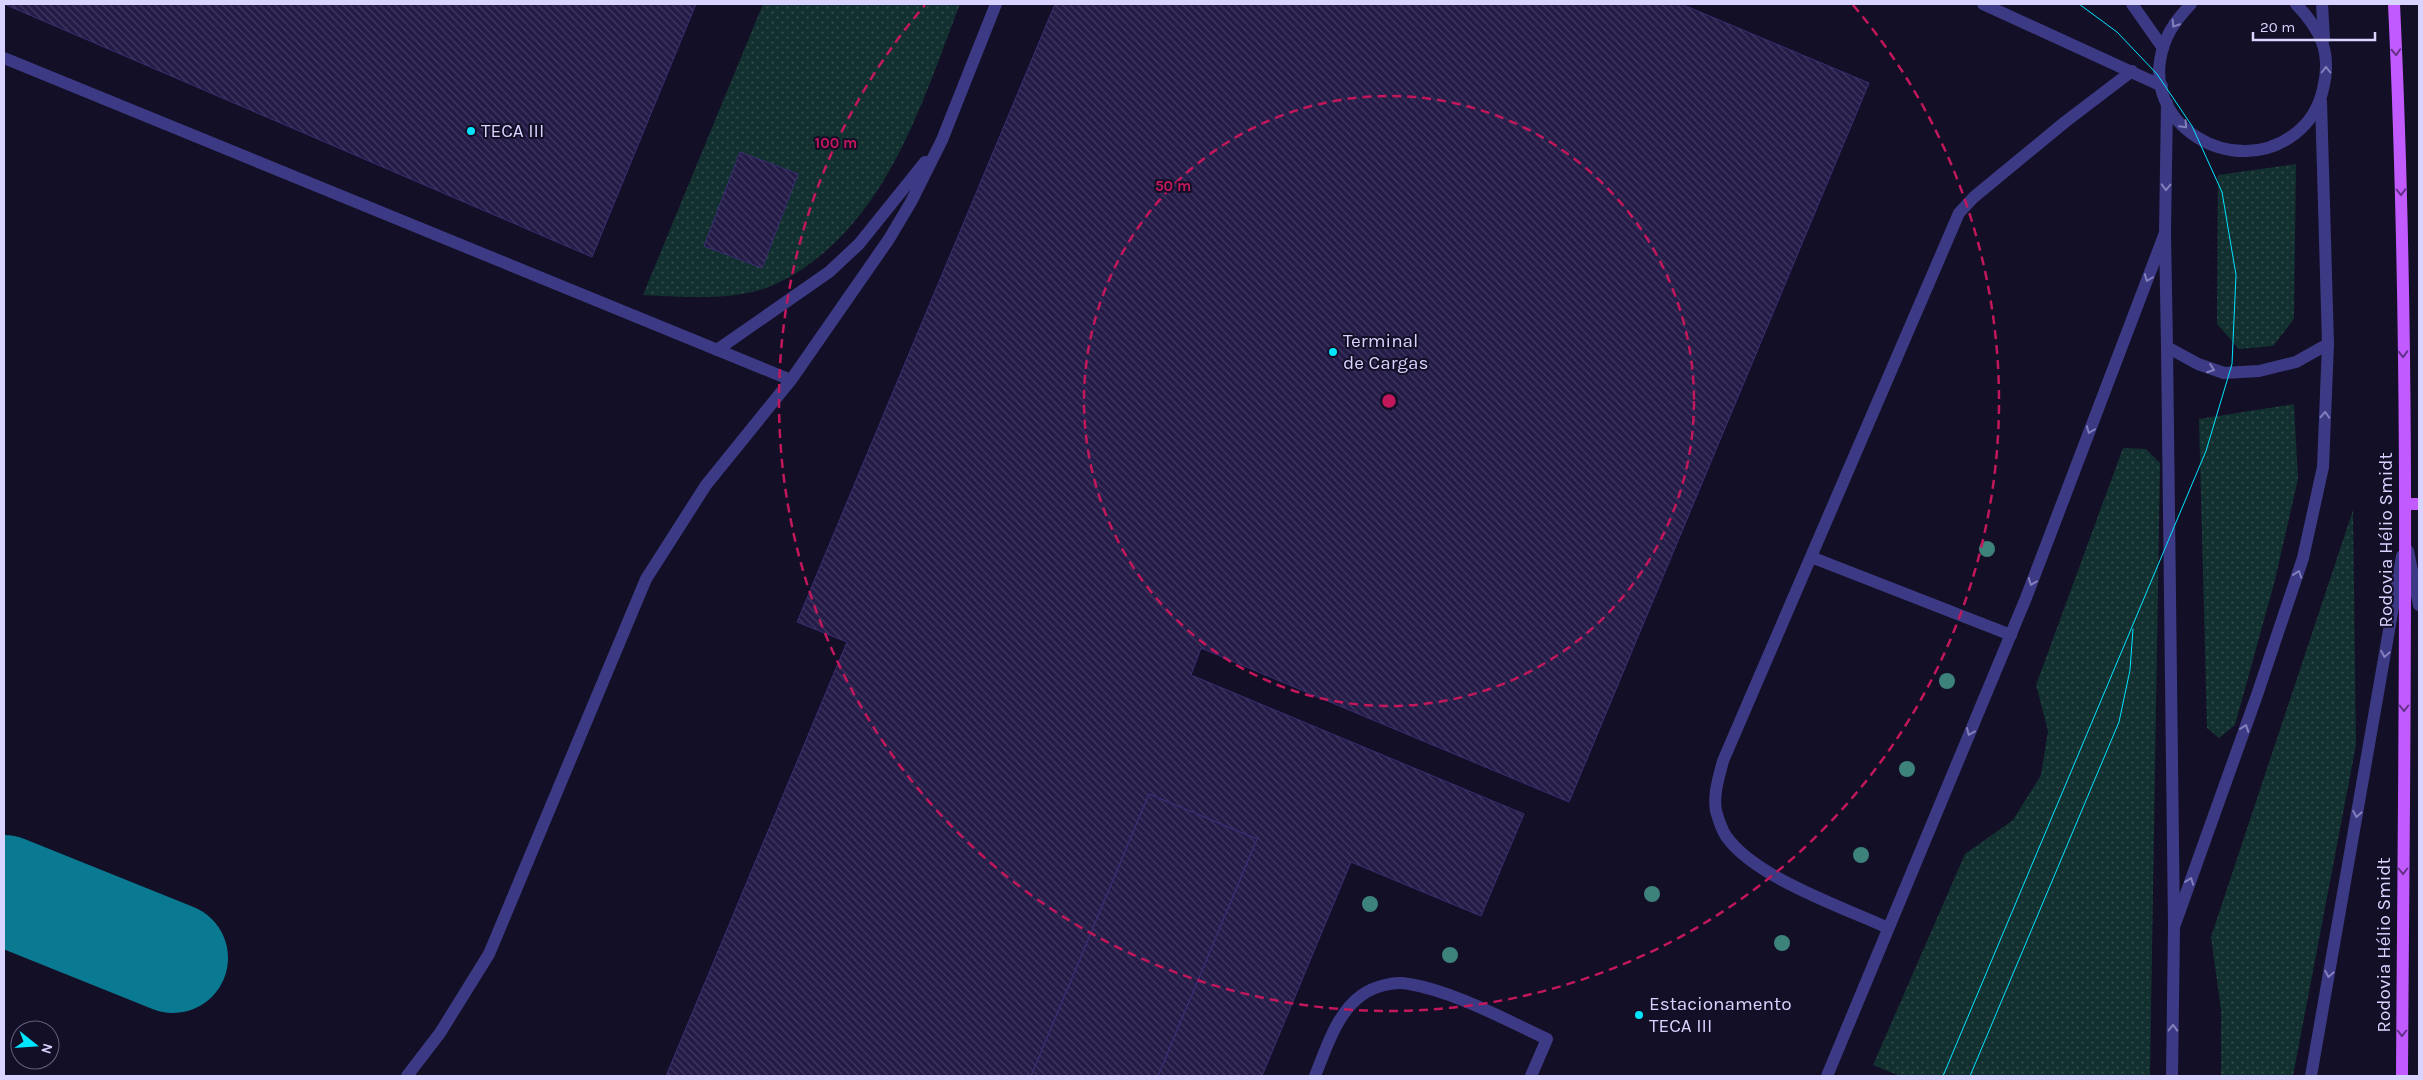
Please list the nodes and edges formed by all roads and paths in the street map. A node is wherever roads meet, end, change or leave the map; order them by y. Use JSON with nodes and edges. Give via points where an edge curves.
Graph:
{"nodes":[{"id":1,"x":996,"y":4,"type":"edge"},
{"id":2,"x":1983,"y":4,"type":"edge"},
{"id":3,"x":2132,"y":4,"type":"edge"},
{"id":4,"x":2191,"y":4,"type":"edge"},
{"id":5,"x":2296,"y":4,"type":"edge"},
{"id":6,"x":2322,"y":4,"type":"edge"},
{"id":7,"x":2394,"y":4,"type":"edge"},
{"id":8,"x":2325,"y":47,"type":"junction"},
{"id":9,"x":2162,"y":48,"type":"junction"},
{"id":10,"x":4,"y":58,"type":"edge"},
{"id":11,"x":2132,"y":71,"type":"junction"},
{"id":12,"x":2162,"y":86,"type":"junction"},
{"id":13,"x":2321,"y":101,"type":"junction"},
{"id":14,"x":2167,"y":103,"type":"junction"},
{"id":15,"x":942,"y":140,"type":"junction"},
{"id":16,"x":2165,"y":233,"type":"junction"},
{"id":17,"x":2328,"y":344,"type":"junction"},
{"id":18,"x":2167,"y":347,"type":"junction"},
{"id":19,"x":717,"y":350,"type":"junction"},
{"id":20,"x":791,"y":380,"type":"junction"},
{"id":21,"x":2405,"y":504,"type":"junction"},
{"id":22,"x":2419,"y":504,"type":"edge"},
{"id":23,"x":2405,"y":537,"type":"junction"},
{"id":24,"x":1812,"y":557,"type":"junction"},
{"id":25,"x":2419,"y":605,"type":"edge"},
{"id":26,"x":2011,"y":635,"type":"junction"},
{"id":27,"x":2174,"y":927,"type":"junction"},
{"id":28,"x":1888,"y":928,"type":"junction"},
{"id":29,"x":407,"y":1076,"type":"edge"},
{"id":30,"x":1315,"y":1076,"type":"edge"},
{"id":31,"x":1531,"y":1076,"type":"edge"},
{"id":32,"x":1827,"y":1076,"type":"edge"},
{"id":33,"x":2172,"y":1076,"type":"edge"},
{"id":34,"x":2311,"y":1076,"type":"edge"},
{"id":35,"x":2402,"y":1076,"type":"edge"}],
"edges":[{"from":1,"to":15,"type":"street"},
{"from":2,"to":11,"type":"street"},
{"from":3,"to":9,"type":"street"},
{"from":4,"to":9,"type":"street","one_way":true,"via":[[2174,23]]},
{"from":5,"to":8,"type":"street","via":[[2313,22]]},
{"from":6,"to":8,"type":"street"},
{"from":7,"to":21,"type":"main road","name":"Rodovia Hélio Smidt","one_way":true,"via":[[2400,143]]},
{"from":13,"to":8,"type":"street","one_way":true,"via":[[2327,74]]},
{"from":9,"to":12,"type":"street"},
{"from":10,"to":19,"type":"street"},
{"from":11,"to":12,"type":"street"},
{"from":11,"to":24,"type":"street","via":[[1974,197],[1960,214]]},
{"from":12,"to":14,"type":"street"},
{"from":14,"to":13,"type":"street","one_way":true,"via":[[2182,126],[2204,143],[2230,152],[2258,151],[2284,142],[2306,124]]},
{"from":13,"to":17,"type":"street"},
{"from":14,"to":16,"type":"street","one_way":true},
{"from":15,"to":19,"type":"street","via":[[859,244],[829,272]]},
{"from":15,"to":20,"type":"street","via":[[889,239]]},
{"from":16,"to":18,"type":"street"},
{"from":16,"to":26,"type":"street","one_way":true},
{"from":18,"to":17,"type":"street","one_way":true,"via":[[2198,364],[2224,373],[2259,371],[2296,362]]},
{"from":27,"to":17,"type":"street","one_way":true,"via":[[2303,558],[2322,467]]},
{"from":18,"to":27,"type":"street"},
{"from":19,"to":20,"type":"street"},
{"from":20,"to":29,"type":"street","via":[[706,485],[646,579],[489,954],[440,1033]]},
{"from":21,"to":22,"type":"main road"},
{"from":21,"to":23,"type":"main road","name":"Rodovia Hélio Smidt"},
{"from":23,"to":25,"type":"street"},
{"from":23,"to":34,"type":"street","one_way":true},
{"from":23,"to":35,"type":"main road","name":"Rodovia Hélio Smidt","one_way":true},
{"from":24,"to":26,"type":"street"},
{"from":24,"to":28,"type":"street","via":[[1723,762],[1716,789],[1716,810],[1726,835],[1750,860],[1789,884]]},
{"from":26,"to":28,"type":"street","one_way":true},
{"from":33,"to":27,"type":"street","one_way":true},
{"from":28,"to":32,"type":"street"},
{"from":30,"to":31,"type":"street","via":[[1343,1016],[1361,995],[1379,986],[1408,983],[1444,993],[1547,1039]]}]}
